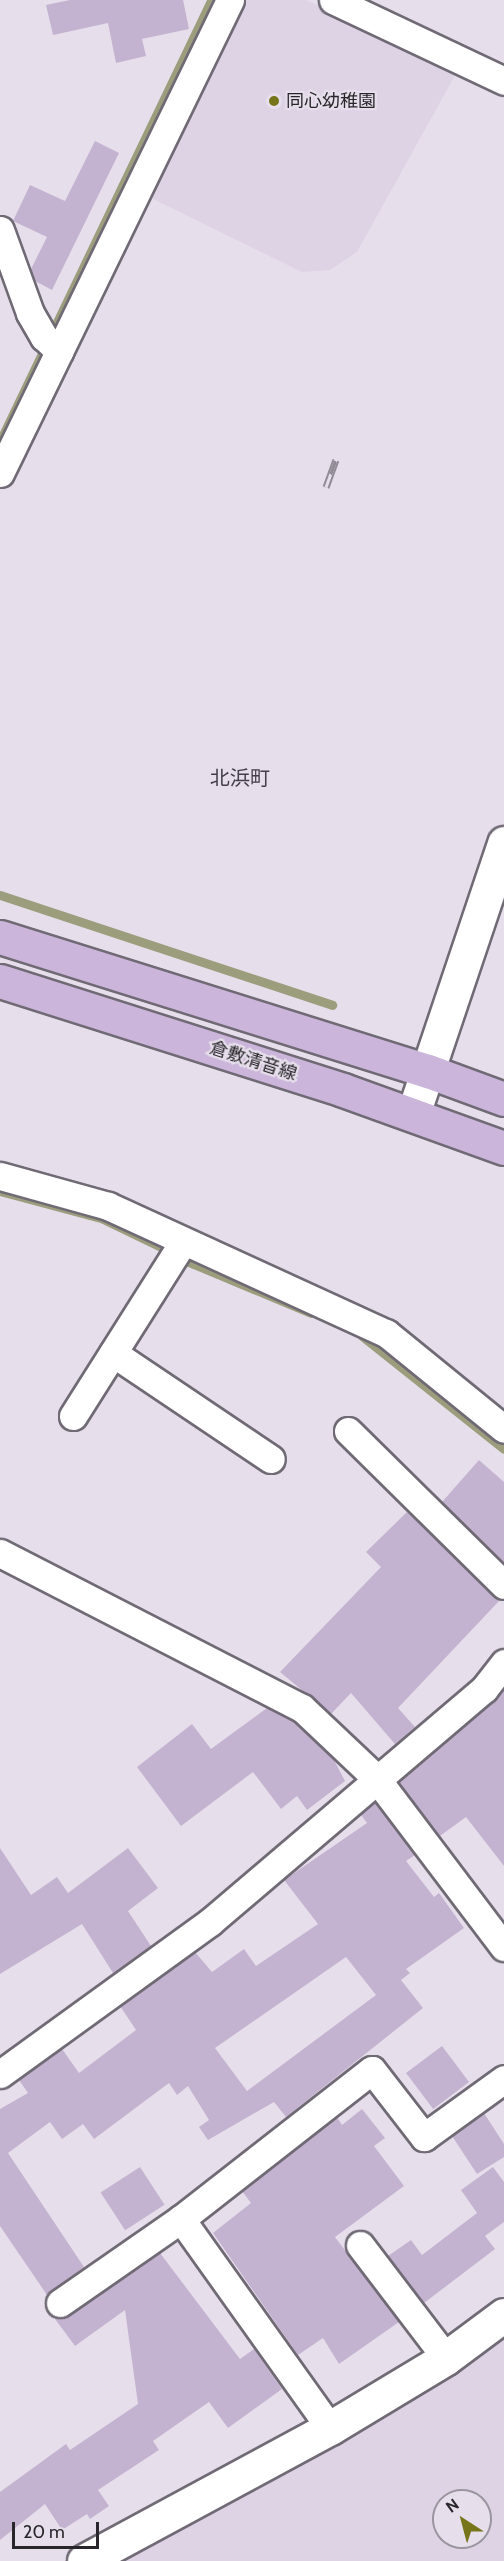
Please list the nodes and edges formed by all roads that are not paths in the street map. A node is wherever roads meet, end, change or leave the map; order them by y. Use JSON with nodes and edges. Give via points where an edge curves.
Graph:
{"nodes":[{"id":1,"x":230,"y":0,"type":"edge"},
{"id":2,"x":333,"y":0,"type":"edge"},
{"id":3,"x":504,"y":81,"type":"edge"},
{"id":4,"x":0,"y":230,"type":"edge"},
{"id":5,"x":52,"y":344,"type":"junction"},
{"id":6,"x":0,"y":473,"type":"edge"},
{"id":7,"x":504,"y":843,"type":"edge"},
{"id":8,"x":0,"y":937,"type":"edge"},
{"id":9,"x":0,"y":981,"type":"edge"},
{"id":10,"x":428,"y":1071,"type":"junction"},
{"id":11,"x":504,"y":1099,"type":"edge"},
{"id":12,"x":412,"y":1114,"type":"junction"},
{"id":13,"x":504,"y":1148,"type":"edge"},
{"id":14,"x":0,"y":1176,"type":"edge"},
{"id":15,"x":183,"y":1242,"type":"junction"},
{"id":16,"x":113,"y":1353,"type":"junction"},
{"id":17,"x":74,"y":1416,"type":"dead end"},
{"id":18,"x":504,"y":1428,"type":"edge"},
{"id":19,"x":348,"y":1431,"type":"dead end"},
{"id":20,"x":271,"y":1459,"type":"dead end"},
{"id":21,"x":0,"y":1553,"type":"edge"},
{"id":22,"x":504,"y":1585,"type":"edge"},
{"id":23,"x":504,"y":1663,"type":"edge"},
{"id":24,"x":376,"y":1778,"type":"junction"},
{"id":25,"x":504,"y":1947,"type":"edge"},
{"id":26,"x":0,"y":2074,"type":"edge"},
{"id":27,"x":504,"y":2079,"type":"edge"},
{"id":28,"x":182,"y":2218,"type":"junction"},
{"id":29,"x":360,"y":2245,"type":"dead end"},
{"id":30,"x":60,"y":2302,"type":"dead end"},
{"id":31,"x":504,"y":2315,"type":"edge"},
{"id":32,"x":446,"y":2358,"type":"junction"},
{"id":33,"x":330,"y":2428,"type":"junction"},
{"id":34,"x":84,"y":2561,"type":"edge"}],
"edges":[{"from":1,"to":5,"type":"street"},
{"from":2,"to":3,"type":"street"},
{"from":4,"to":5,"type":"street"},
{"from":5,"to":6,"type":"street"},
{"from":7,"to":10,"type":"street"},
{"from":8,"to":10,"type":"main road"},
{"from":9,"to":12,"type":"main road","name":"倉敷清音線"},
{"from":10,"to":11,"type":"main road"},
{"from":10,"to":12,"type":"street"},
{"from":12,"to":13,"type":"main road","name":"倉敷清音線"},
{"from":14,"to":15,"type":"street","via":[[108,1206]]},
{"from":15,"to":16,"type":"street"},
{"from":15,"to":18,"type":"street","via":[[386,1333]]},
{"from":16,"to":17,"type":"street"},
{"from":16,"to":20,"type":"street"},
{"from":19,"to":22,"type":"street"},
{"from":21,"to":24,"type":"street","via":[[293,1702]]},
{"from":23,"to":24,"type":"street","via":[[484,1689]]},
{"from":24,"to":25,"type":"street"},
{"from":24,"to":26,"type":"street","via":[[210,1922]]},
{"from":27,"to":28,"type":"street","via":[[424,2137],[372,2070]]},
{"from":28,"to":30,"type":"street"},
{"from":28,"to":33,"type":"street"},
{"from":29,"to":32,"type":"street"},
{"from":31,"to":32,"type":"street"},
{"from":32,"to":33,"type":"street"},
{"from":33,"to":34,"type":"street"}]}
